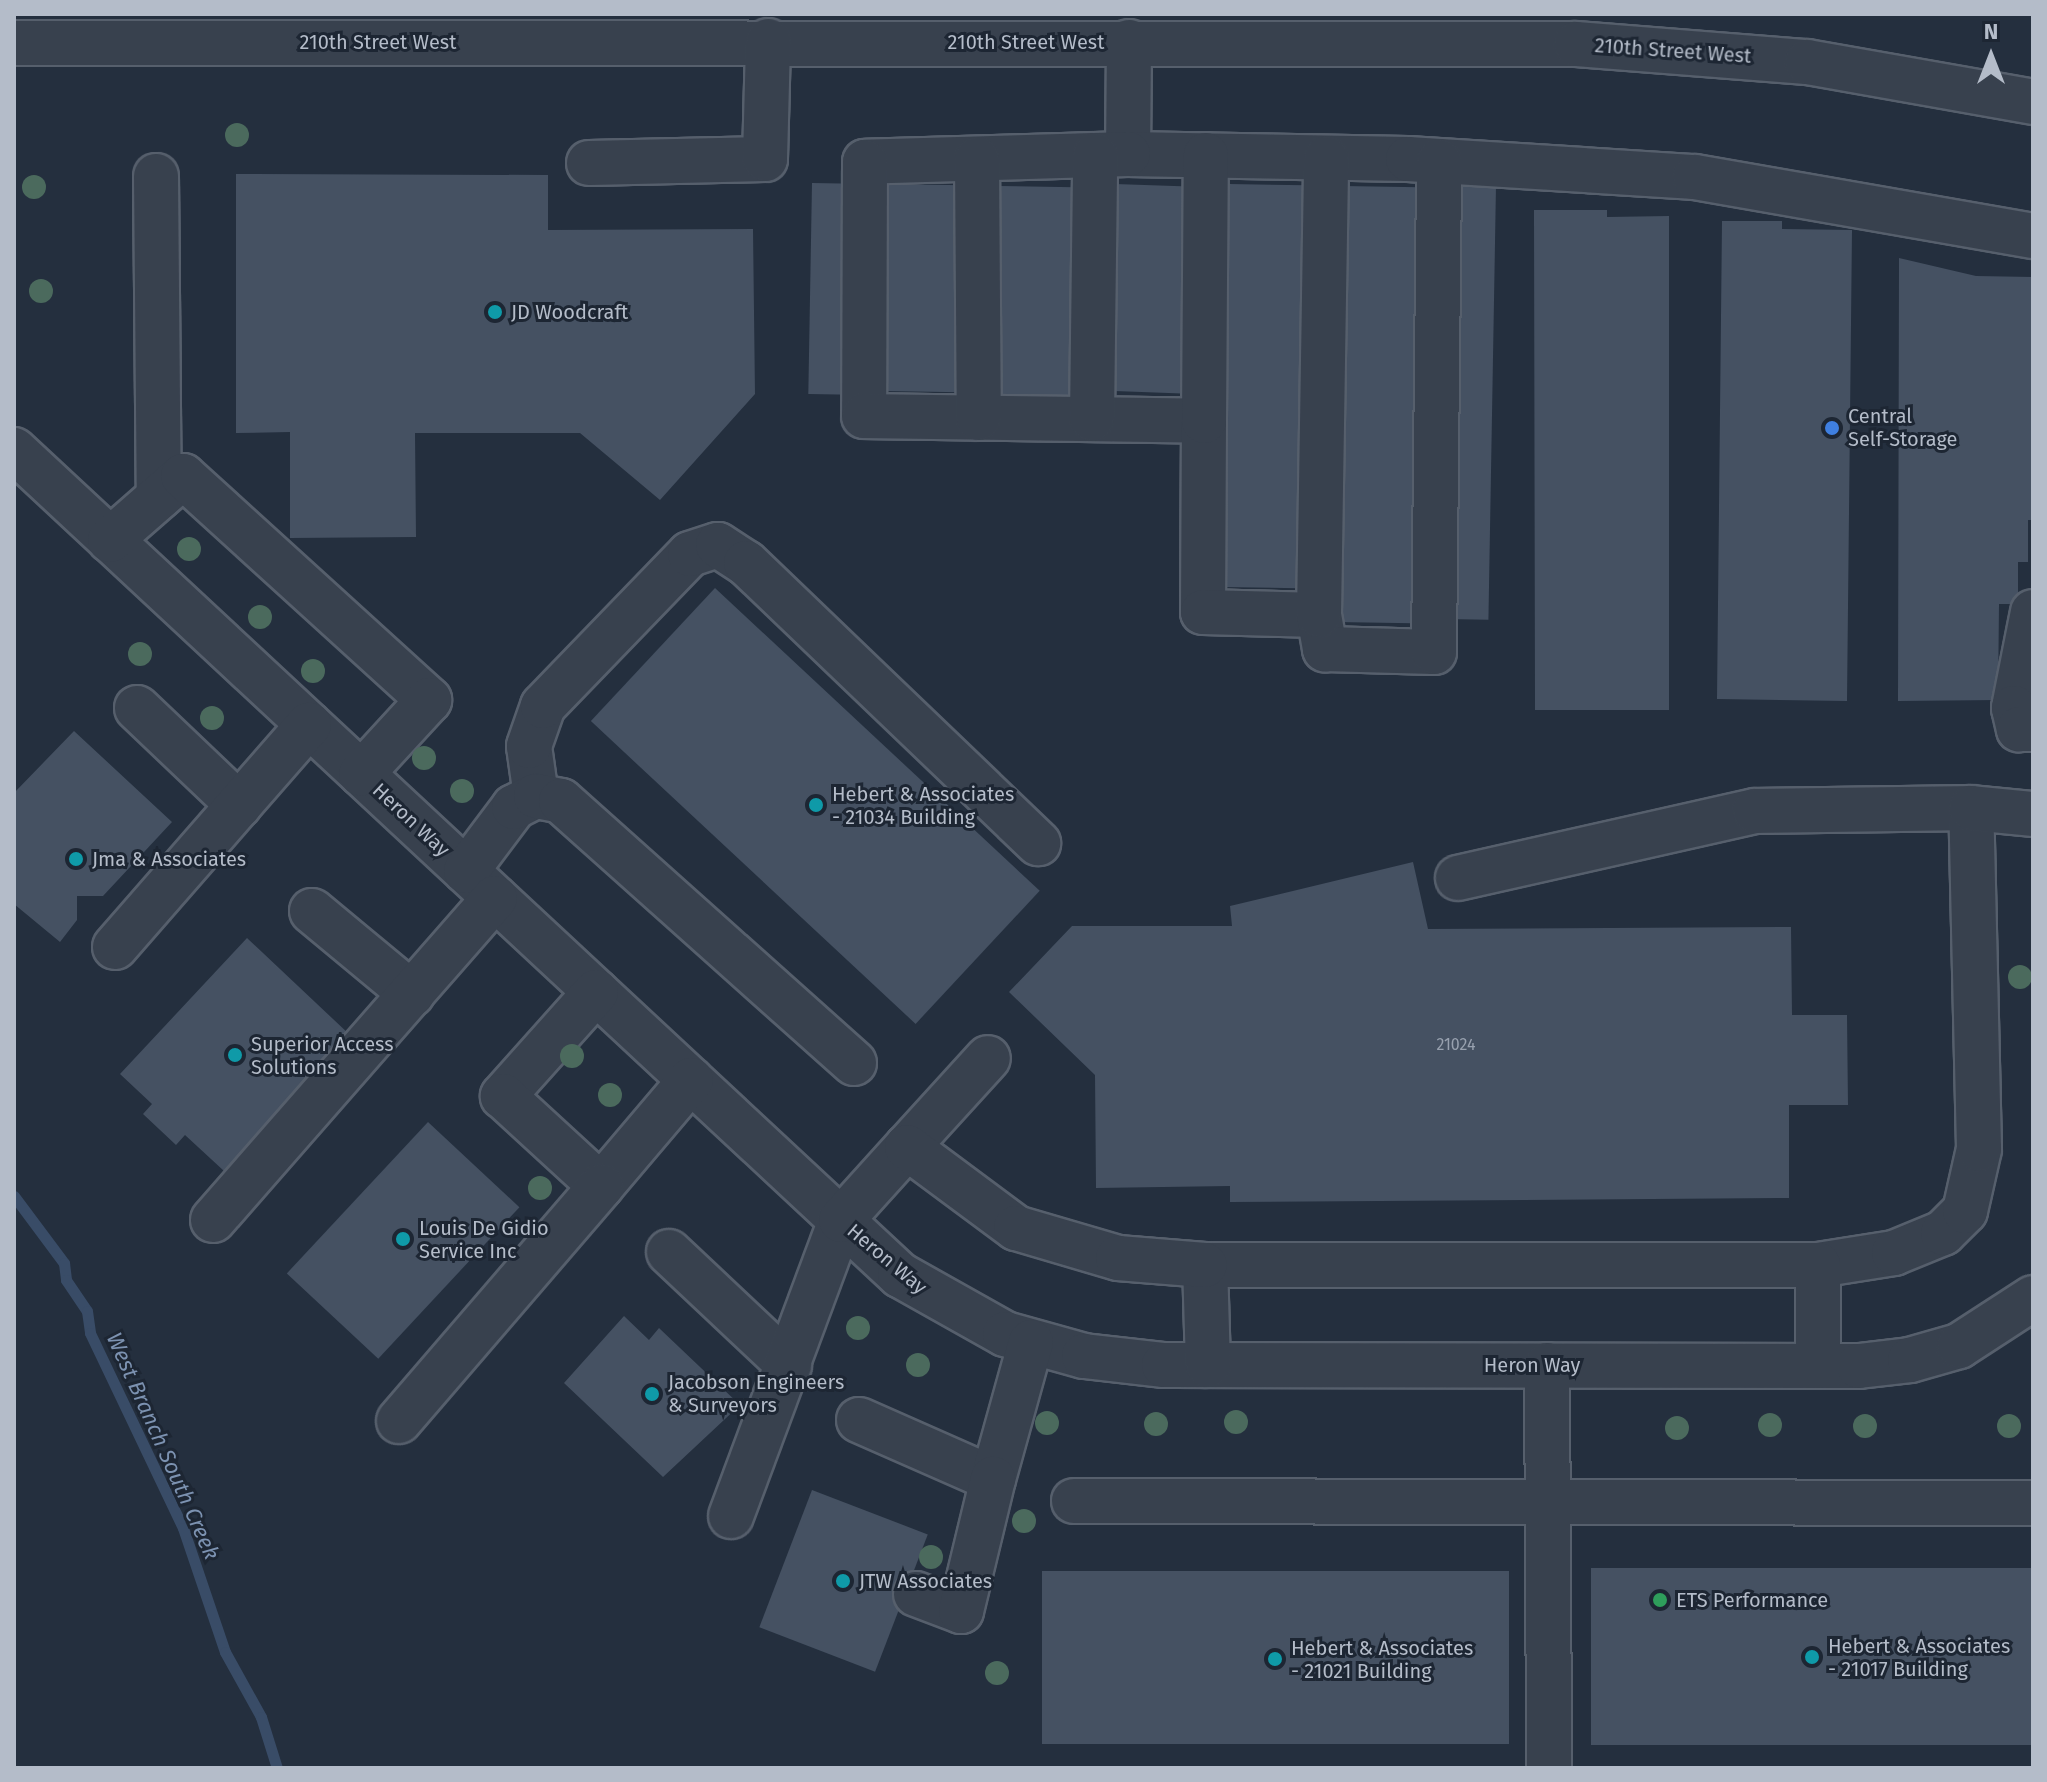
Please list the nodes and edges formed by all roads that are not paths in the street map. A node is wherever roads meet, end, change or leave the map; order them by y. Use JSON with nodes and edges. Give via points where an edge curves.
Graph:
{"nodes":[{"id":1,"x":200,"y":28,"type":"edge"},
{"id":2,"x":779,"y":32,"type":"edge"},
{"id":3,"x":1129,"y":42,"type":"junction"},
{"id":4,"x":14,"y":43,"type":"edge"},
{"id":5,"x":2033,"y":102,"type":"edge"},
{"id":6,"x":1112,"y":155,"type":"junction"},
{"id":7,"x":1206,"y":155,"type":"junction"},
{"id":8,"x":1326,"y":158,"type":"junction"},
{"id":9,"x":977,"y":159,"type":"junction"},
{"id":10,"x":1439,"y":161,"type":"junction"},
{"id":11,"x":589,"y":163,"type":"dead end"},
{"id":12,"x":156,"y":176,"type":"dead end"},
{"id":13,"x":2033,"y":236,"type":"edge"},
{"id":14,"x":979,"y":418,"type":"junction"},
{"id":15,"x":1092,"y":419,"type":"junction"},
{"id":16,"x":1204,"y":421,"type":"junction"},
{"id":17,"x":14,"y":450,"type":"edge"},
{"id":18,"x":159,"y":497,"type":"junction"},
{"id":19,"x":110,"y":540,"type":"junction"},
{"id":20,"x":2033,"y":612,"type":"edge"},
{"id":21,"x":1319,"y":615,"type":"junction"},
{"id":22,"x":137,"y":708,"type":"dead end"},
{"id":23,"x":309,"y":725,"type":"junction"},
{"id":24,"x":2033,"y":729,"type":"edge"},
{"id":25,"x":361,"y":774,"type":"junction"},
{"id":26,"x":536,"y":796,"type":"junction"},
{"id":27,"x":239,"y":805,"type":"junction"},
{"id":28,"x":1971,"y":808,"type":"junction"},
{"id":29,"x":2033,"y":814,"type":"edge"},
{"id":30,"x":1038,"y":843,"type":"dead end"},
{"id":31,"x":1458,"y":878,"type":"dead end"},
{"id":32,"x":480,"y":884,"type":"junction"},
{"id":33,"x":312,"y":911,"type":"dead end"},
{"id":34,"x":115,"y":947,"type":"dead end"},
{"id":35,"x":596,"y":992,"type":"junction"},
{"id":36,"x":412,"y":994,"type":"junction"},
{"id":37,"x":988,"y":1058,"type":"dead end"},
{"id":38,"x":854,"y":1063,"type":"dead end"},
{"id":39,"x":691,"y":1080,"type":"junction"},
{"id":40,"x":907,"y":1147,"type":"junction"},
{"id":41,"x":601,"y":1186,"type":"junction"},
{"id":42,"x":213,"y":1220,"type":"dead end"},
{"id":43,"x":841,"y":1220,"type":"junction"},
{"id":44,"x":669,"y":1252,"type":"dead end"},
{"id":45,"x":1205,"y":1265,"type":"junction"},
{"id":46,"x":1818,"y":1265,"type":"junction"},
{"id":47,"x":2033,"y":1298,"type":"edge"},
{"id":48,"x":1031,"y":1342,"type":"junction"},
{"id":49,"x":789,"y":1365,"type":"junction"},
{"id":50,"x":1208,"y":1365,"type":"junction"},
{"id":51,"x":1547,"y":1365,"type":"junction"},
{"id":52,"x":1818,"y":1366,"type":"junction"},
{"id":53,"x":859,"y":1420,"type":"dead end"},
{"id":54,"x":399,"y":1421,"type":"dead end"},
{"id":55,"x":993,"y":1479,"type":"junction"},
{"id":56,"x":1074,"y":1501,"type":"dead end"},
{"id":57,"x":1548,"y":1502,"type":"junction"},
{"id":58,"x":2033,"y":1503,"type":"edge"},
{"id":59,"x":731,"y":1516,"type":"dead end"},
{"id":60,"x":916,"y":1594,"type":"dead end"},
{"id":61,"x":1549,"y":1768,"type":"edge"}],
"edges":[{"from":1,"to":2,"type":"street","name":"210th Street West"},
{"from":1,"to":4,"type":"street","name":"210th Street West"},
{"from":2,"to":3,"type":"street","name":"210th Street West"},
{"from":2,"to":11,"type":"street","via":[[765,159]]},
{"from":3,"to":5,"type":"street","name":"210th Street West","via":[[1576,44],[1699,50],[1893,75]]},
{"from":3,"to":6,"type":"street"},
{"from":6,"to":7,"type":"street"},
{"from":6,"to":9,"type":"street"},
{"from":6,"to":15,"type":"street"},
{"from":7,"to":8,"type":"street"},
{"from":7,"to":16,"type":"street"},
{"from":8,"to":10,"type":"street"},
{"from":8,"to":21,"type":"street"},
{"from":9,"to":14,"type":"street"},
{"from":9,"to":14,"type":"street","via":[[865,162],[864,416]]},
{"from":10,"to":13,"type":"street","via":[[1695,177]]},
{"from":10,"to":21,"type":"street","via":[[1434,652],[1325,649]]},
{"from":12,"to":18,"type":"street"},
{"from":14,"to":15,"type":"street"},
{"from":15,"to":16,"type":"street"},
{"from":16,"to":21,"type":"street","via":[[1203,612]]},
{"from":17,"to":19,"type":"street","name":"Heron Way"},
{"from":18,"to":19,"type":"street"},
{"from":18,"to":25,"type":"street","via":[[183,476],[429,700]]},
{"from":19,"to":23,"type":"street","name":"Heron Way"},
{"from":20,"to":24,"type":"street","via":[[2014,708],[2019,729]]},
{"from":22,"to":27,"type":"street"},
{"from":23,"to":25,"type":"street","name":"Heron Way"},
{"from":23,"to":27,"type":"street"},
{"from":25,"to":32,"type":"street","name":"Heron Way"},
{"from":26,"to":30,"type":"street","via":[[529,746],[543,706],[690,554],[718,545],[746,563]]},
{"from":26,"to":32,"type":"street","via":[[514,807]]},
{"from":26,"to":38,"type":"street","via":[[561,801],[578,814]]},
{"from":27,"to":34,"type":"street"},
{"from":28,"to":29,"type":"street"},
{"from":28,"to":31,"type":"street","via":[[1755,811]]},
{"from":28,"to":46,"type":"street","via":[[1979,1149],[1965,1211],[1943,1233],[1894,1253]]},
{"from":32,"to":35,"type":"street","name":"Heron Way"},
{"from":32,"to":36,"type":"street"},
{"from":33,"to":36,"type":"street"},
{"from":35,"to":39,"type":"street","name":"Heron Way"},
{"from":35,"to":41,"type":"street","via":[[503,1096]]},
{"from":36,"to":42,"type":"street"},
{"from":37,"to":40,"type":"street"},
{"from":39,"to":41,"type":"street"},
{"from":39,"to":43,"type":"street","name":"Heron Way"},
{"from":40,"to":43,"type":"street"},
{"from":40,"to":45,"type":"street","via":[[1016,1228],[1118,1258]]},
{"from":41,"to":54,"type":"street"},
{"from":43,"to":48,"type":"street","name":"Heron Way","via":[[932,1297]]},
{"from":43,"to":49,"type":"street"},
{"from":44,"to":49,"type":"street"},
{"from":45,"to":46,"type":"street"},
{"from":45,"to":50,"type":"street"},
{"from":46,"to":52,"type":"street"},
{"from":47,"to":52,"type":"street","name":"Heron Way","via":[[1982,1334],[1935,1354],[1859,1366]]},
{"from":48,"to":50,"type":"street","name":"Heron Way","via":[[1124,1362]]},
{"from":48,"to":55,"type":"street"},
{"from":49,"to":59,"type":"street"},
{"from":50,"to":51,"type":"street","name":"Heron Way"},
{"from":51,"to":52,"type":"street","name":"Heron Way"},
{"from":51,"to":57,"type":"street"},
{"from":53,"to":55,"type":"street"},
{"from":55,"to":60,"type":"street","via":[[961,1611]]},
{"from":56,"to":57,"type":"street"},
{"from":57,"to":58,"type":"street"},
{"from":57,"to":61,"type":"street"}]}
